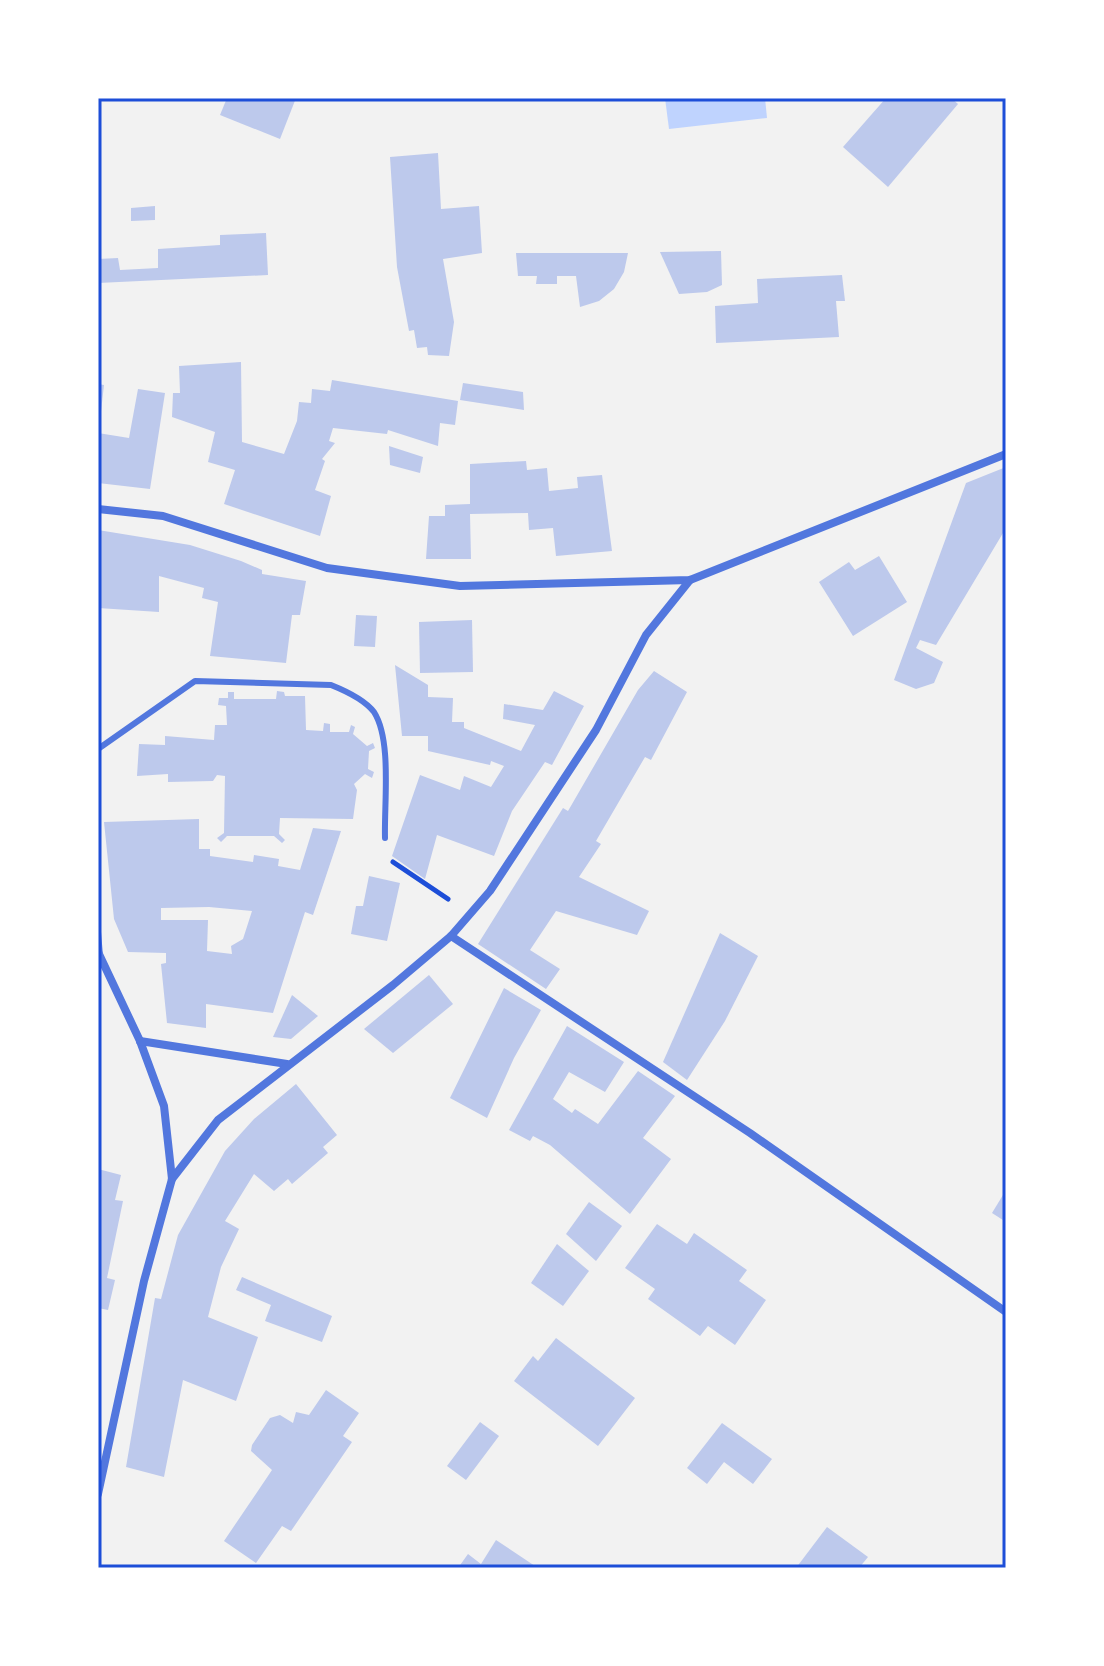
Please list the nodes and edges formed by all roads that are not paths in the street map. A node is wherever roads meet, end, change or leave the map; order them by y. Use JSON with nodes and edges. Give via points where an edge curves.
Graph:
{"nodes":[{"id":1,"x":1006,"y":454,"type":"edge"},
{"id":2,"x":98,"y":509,"type":"edge"},
{"id":3,"x":690,"y":580,"type":"junction"},
{"id":4,"x":98,"y":749,"type":"edge"},
{"id":5,"x":385,"y":838,"type":"road end"},
{"id":6,"x":98,"y":932,"type":"edge"},
{"id":7,"x":451,"y":936,"type":"junction"},
{"id":8,"x":99,"y":955,"type":"edge"},
{"id":9,"x":140,"y":1041,"type":"junction"},
{"id":10,"x":287,"y":1064,"type":"junction"},
{"id":11,"x":172,"y":1179,"type":"junction"},
{"id":12,"x":1006,"y":1312,"type":"edge"},
{"id":13,"x":98,"y":1494,"type":"edge"}],
"edges":[{"from":1,"to":3,"type":"street"},
{"from":2,"to":3,"type":"street","via":[[163,516],[327,568],[460,586]]},
{"from":3,"to":7,"type":"street","via":[[646,635],[596,730],[490,891]]},
{"from":4,"to":5,"type":"lane","via":[[195,681],[331,685],[372,709],[383,731]]},
{"from":6,"to":8,"type":"lane"},
{"from":7,"to":10,"type":"street"},
{"from":7,"to":12,"type":"street","via":[[750,1133]]},
{"from":8,"to":9,"type":"street"},
{"from":9,"to":10,"type":"street"},
{"from":9,"to":11,"type":"street","via":[[164,1106]]},
{"from":10,"to":11,"type":"street","via":[[218,1120]]},
{"from":11,"to":13,"type":"street"}]}
